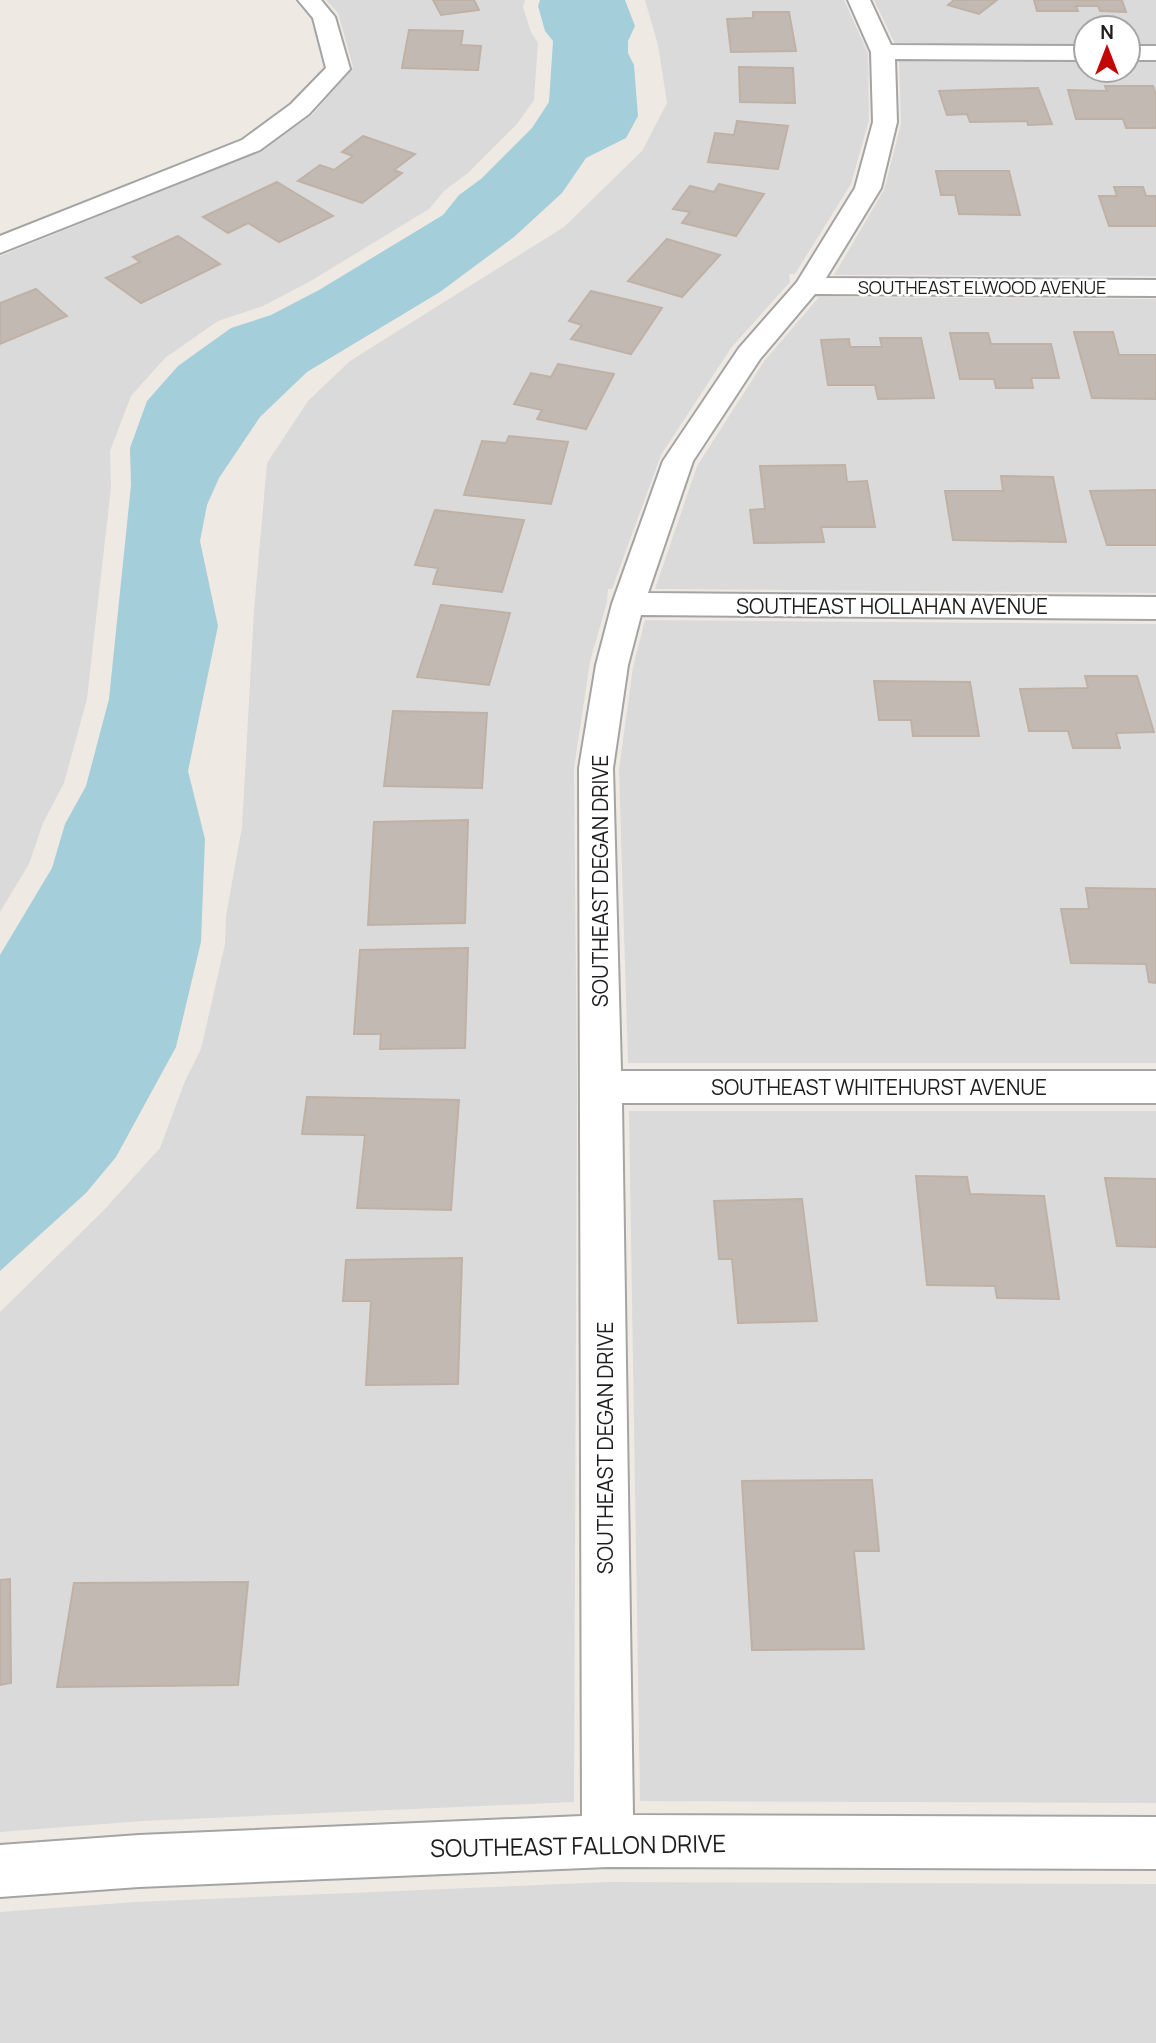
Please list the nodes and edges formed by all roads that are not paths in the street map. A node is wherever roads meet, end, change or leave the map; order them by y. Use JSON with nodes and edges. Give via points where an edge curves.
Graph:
{"nodes":[{"id":1,"x":309,"y":0,"type":"edge"},
{"id":2,"x":859,"y":0,"type":"edge"},
{"id":3,"x":883,"y":52,"type":"junction"},
{"id":4,"x":1072,"y":53,"type":"edge"},
{"id":5,"x":0,"y":245,"type":"edge"},
{"id":6,"x":808,"y":286,"type":"junction"},
{"id":7,"x":1156,"y":288,"type":"edge"},
{"id":8,"x":628,"y":604,"type":"junction"},
{"id":9,"x":1156,"y":608,"type":"edge"},
{"id":10,"x":602,"y":1087,"type":"junction"},
{"id":11,"x":1156,"y":1087,"type":"edge"},
{"id":12,"x":608,"y":1841,"type":"junction"},
{"id":13,"x":1156,"y":1843,"type":"edge"},
{"id":14,"x":0,"y":1871,"type":"edge"}],
"edges":[{"from":1,"to":5,"type":"street","via":[[324,17],[338,69],[300,109],[251,145]]},
{"from":2,"to":3,"type":"street","name":"SOUTHEAST DEGAN DRIVE"},
{"from":3,"to":4,"type":"street"},
{"from":3,"to":6,"type":"street","name":"SOUTHEAST DEGAN DRIVE","via":[[885,122],[868,188]]},
{"from":6,"to":7,"type":"street","name":"SOUTHEAST ELWOOD AVENUE"},
{"from":6,"to":8,"type":"street","name":"SOUTHEAST DEGAN DRIVE","via":[[748,354],[678,461]]},
{"from":8,"to":9,"type":"street","name":"SOUTHEAST HOLLAHAN AVENUE"},
{"from":8,"to":10,"type":"street","name":"SOUTHEAST DEGAN DRIVE","via":[[612,664],[596,768]]},
{"from":10,"to":11,"type":"street","name":"SOUTHEAST WHITEHURST AVENUE"},
{"from":10,"to":12,"type":"street","name":"SOUTHEAST DEGAN DRIVE"},
{"from":12,"to":13,"type":"street","name":"SOUTHEAST FALLON DRIVE"},
{"from":12,"to":14,"type":"street","name":"SOUTHEAST FALLON DRIVE"}]}
